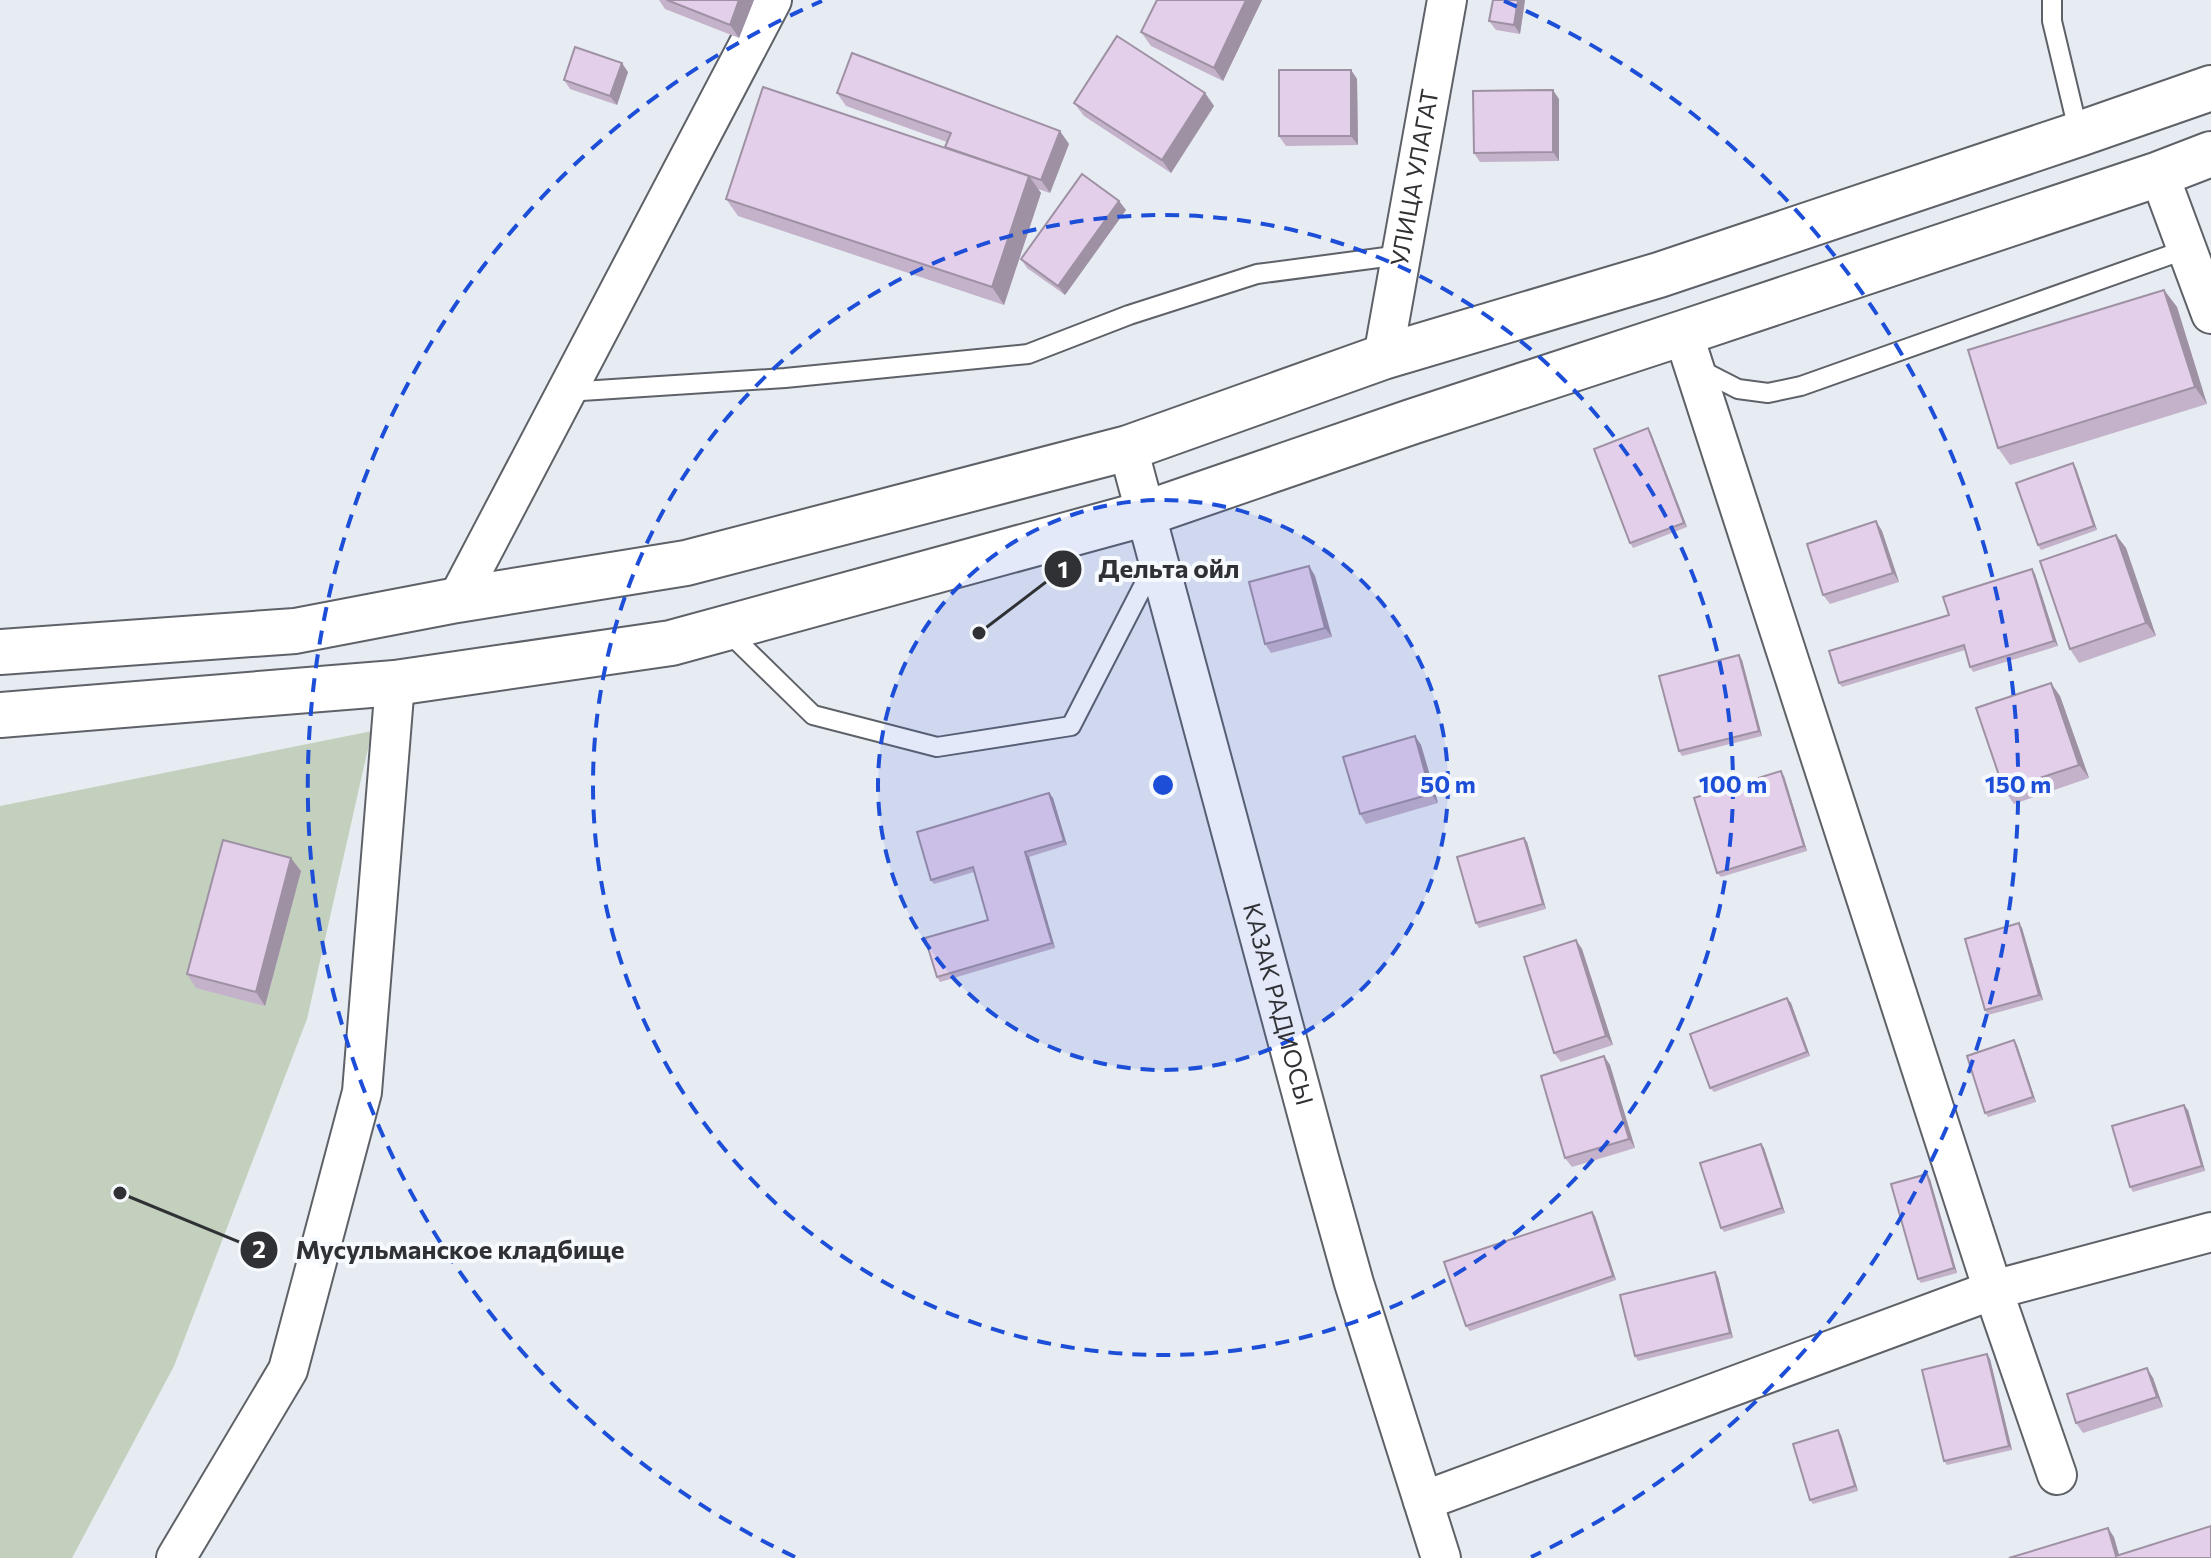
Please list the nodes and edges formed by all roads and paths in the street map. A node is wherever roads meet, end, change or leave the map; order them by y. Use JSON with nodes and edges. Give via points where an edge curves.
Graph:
{"nodes":[{"id":1,"x":772,"y":0,"type":"edge"},
{"id":2,"x":1447,"y":0,"type":"edge"},
{"id":3,"x":2052,"y":0,"type":"edge"},
{"id":4,"x":2211,"y":88,"type":"edge"},
{"id":5,"x":2079,"y":134,"type":"junction"},
{"id":6,"x":2211,"y":154,"type":"edge"},
{"id":7,"x":2159,"y":174,"type":"junction"},
{"id":8,"x":2187,"y":249,"type":"junction"},
{"id":9,"x":1401,"y":255,"type":"junction"},
{"id":10,"x":2211,"y":314,"type":"edge"},
{"id":11,"x":1688,"y":350,"type":"junction"},
{"id":12,"x":1383,"y":357,"type":"junction"},
{"id":13,"x":566,"y":392,"type":"junction"},
{"id":14,"x":1128,"y":448,"type":"junction"},
{"id":15,"x":1147,"y":513,"type":"junction"},
{"id":16,"x":1157,"y":559,"type":"junction"},
{"id":17,"x":457,"y":600,"type":"junction"},
{"id":18,"x":724,"y":628,"type":"junction"},
{"id":19,"x":0,"y":652,"type":"edge"},
{"id":20,"x":395,"y":683,"type":"junction"},
{"id":21,"x":0,"y":715,"type":"edge"},
{"id":22,"x":2211,"y":1232,"type":"edge"},
{"id":23,"x":1993,"y":1290,"type":"junction"},
{"id":24,"x":2057,"y":1475,"type":"dead end"},
{"id":25,"x":1423,"y":1501,"type":"junction"},
{"id":26,"x":176,"y":1558,"type":"edge"},
{"id":27,"x":1441,"y":1558,"type":"edge"}],
"edges":[{"from":1,"to":13,"type":"street"},
{"from":2,"to":9,"type":"street","name":"УЛИЦА УЛАГАТ"},
{"from":3,"to":5,"type":"lane","via":[[2052,21]]},
{"from":4,"to":5,"type":"main road"},
{"from":5,"to":12,"type":"main road","via":[[1659,275]]},
{"from":6,"to":7,"type":"main road"},
{"from":7,"to":8,"type":"street"},
{"from":7,"to":11,"type":"main road"},
{"from":8,"to":10,"type":"street"},
{"from":8,"to":11,"type":"lane","via":[[1801,386],[1768,393],[1738,389]]},
{"from":9,"to":12,"type":"street","name":"УЛИЦА УЛАГАТ"},
{"from":9,"to":13,"type":"lane","via":[[1257,274],[1028,354]]},
{"from":11,"to":15,"type":"main road","via":[[1411,422]]},
{"from":11,"to":23,"type":"street"},
{"from":12,"to":14,"type":"main road"},
{"from":13,"to":17,"type":"street"},
{"from":14,"to":15,"type":"street","name":"КАЗАК РАДИОСЫ"},
{"from":14,"to":17,"type":"main road","via":[[686,563]]},
{"from":15,"to":16,"type":"street","name":"КАЗАК РАДИОСЫ"},
{"from":15,"to":18,"type":"main road"},
{"from":16,"to":18,"type":"lane","via":[[1071,726],[937,747],[813,715]]},
{"from":16,"to":25,"type":"street","name":"КАЗАК РАДИОСЫ","via":[[1350,1269]]},
{"from":17,"to":19,"type":"main road","via":[[295,631]]},
{"from":18,"to":20,"type":"main road","via":[[671,643]]},
{"from":20,"to":21,"type":"main road"},
{"from":20,"to":26,"type":"street","via":[[362,1092],[288,1370]]},
{"from":22,"to":23,"type":"street"},
{"from":23,"to":24,"type":"street"},
{"from":23,"to":25,"type":"street"},
{"from":25,"to":27,"type":"street","name":"КАЗАК РАДИОСЫ"}]}
